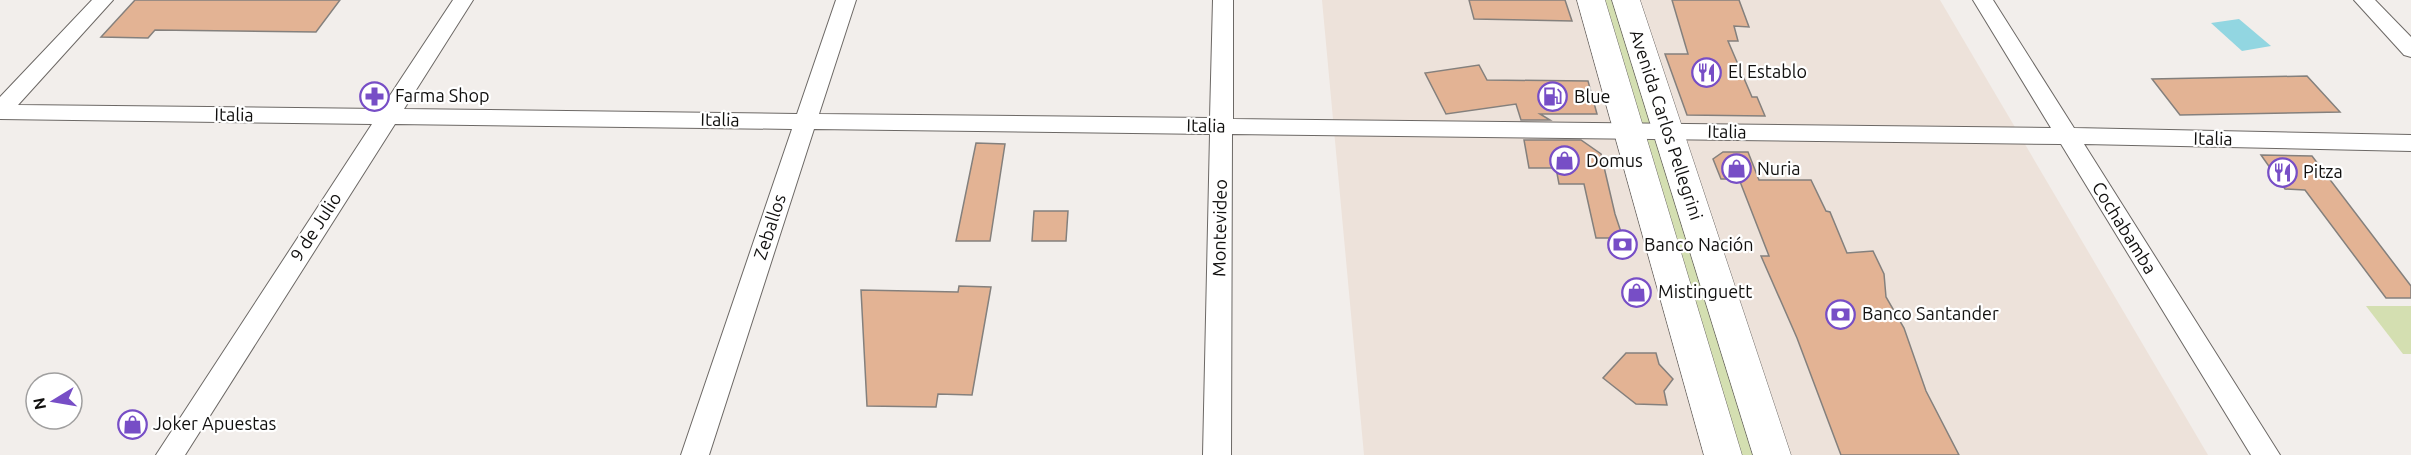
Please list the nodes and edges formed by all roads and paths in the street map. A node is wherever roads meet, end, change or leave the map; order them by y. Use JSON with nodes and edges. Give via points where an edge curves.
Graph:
{"nodes":[{"id":1,"x":103,"y":0,"type":"edge"},
{"id":2,"x":463,"y":0,"type":"edge"},
{"id":3,"x":846,"y":0,"type":"edge"},
{"id":4,"x":1222,"y":0,"type":"edge"},
{"id":5,"x":1591,"y":0,"type":"edge"},
{"id":6,"x":1626,"y":0,"type":"edge"},
{"id":7,"x":1983,"y":0,"type":"edge"},
{"id":8,"x":2364,"y":0,"type":"edge"},
{"id":9,"x":2411,"y":50,"type":"edge"},
{"id":10,"x":0,"y":111,"type":"edge"},
{"id":11,"x":388,"y":117,"type":"junction"},
{"id":12,"x":805,"y":122,"type":"junction"},
{"id":13,"x":1221,"y":126,"type":"junction"},
{"id":14,"x":1629,"y":131,"type":"junction"},
{"id":15,"x":1668,"y":132,"type":"junction"},
{"id":16,"x":2066,"y":136,"type":"junction"},
{"id":17,"x":2411,"y":143,"type":"edge"},
{"id":18,"x":170,"y":455,"type":"edge"},
{"id":19,"x":695,"y":455,"type":"edge"},
{"id":20,"x":1217,"y":455,"type":"edge"},
{"id":21,"x":1723,"y":455,"type":"edge"},
{"id":22,"x":1772,"y":455,"type":"edge"},
{"id":23,"x":2266,"y":455,"type":"edge"}],
"edges":[{"from":1,"to":10,"type":"street"},
{"from":2,"to":11,"type":"street","name":"9 de Julio"},
{"from":3,"to":12,"type":"street","name":"Zeballos"},
{"from":4,"to":13,"type":"street","name":"Montevideo"},
{"from":5,"to":14,"type":"main road","name":"Avenida Carlos Pellegrini"},
{"from":6,"to":15,"type":"main road","name":"Avenida Carlos Pellegrini"},
{"from":7,"to":16,"type":"street","name":"Cochabamba"},
{"from":8,"to":9,"type":"street"},
{"from":10,"to":11,"type":"street","name":"Italia"},
{"from":11,"to":12,"type":"street","name":"Italia"},
{"from":11,"to":18,"type":"street","name":"9 de Julio"},
{"from":12,"to":13,"type":"street","name":"Italia"},
{"from":12,"to":19,"type":"street","name":"Zeballos"},
{"from":13,"to":14,"type":"street","name":"Italia"},
{"from":13,"to":20,"type":"street","name":"Montevideo"},
{"from":14,"to":15,"type":"street","name":"Italia"},
{"from":14,"to":21,"type":"main road","name":"Avenida Carlos Pellegrini"},
{"from":15,"to":16,"type":"street","name":"Italia"},
{"from":15,"to":22,"type":"main road","name":"Avenida Carlos Pellegrini"},
{"from":16,"to":17,"type":"street","name":"Italia"},
{"from":16,"to":23,"type":"street","name":"Cochabamba"}]}
